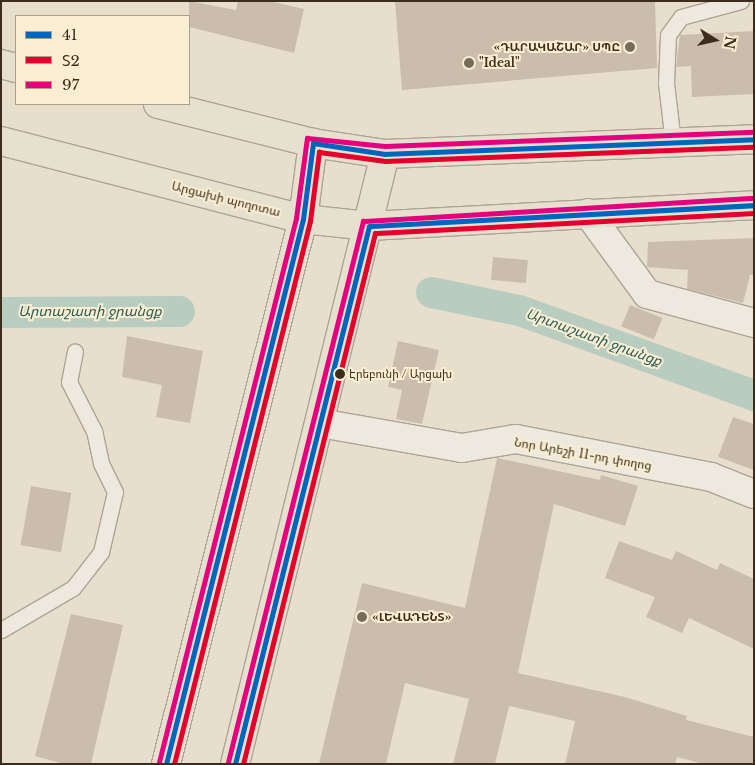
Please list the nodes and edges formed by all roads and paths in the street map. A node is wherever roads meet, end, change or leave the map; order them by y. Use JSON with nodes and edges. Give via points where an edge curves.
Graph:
{"nodes":[{"id":1,"x":741,"y":1,"type":"edge"},
{"id":2,"x":1,"y":64,"type":"edge"},
{"id":3,"x":15,"y":68,"type":"edge"},
{"id":4,"x":162,"y":105,"type":"edge"},
{"id":5,"x":754,"y":139,"type":"edge"},
{"id":6,"x":673,"y":142,"type":"junction"},
{"id":7,"x":313,"y":143,"type":"junction"},
{"id":8,"x":4,"y":148,"type":"edge"},
{"id":9,"x":385,"y":154,"type":"junction"},
{"id":10,"x":754,"y":205,"type":"edge"},
{"id":11,"x":588,"y":213,"type":"junction"},
{"id":12,"x":303,"y":219,"type":"junction"},
{"id":13,"x":369,"y":226,"type":"junction"},
{"id":14,"x":754,"y":323,"type":"edge"},
{"id":15,"x":75,"y":352,"type":"dead end"},
{"id":16,"x":320,"y":423,"type":"junction"},
{"id":17,"x":754,"y":494,"type":"edge"},
{"id":18,"x":1,"y":630,"type":"edge"},
{"id":19,"x":166,"y":764,"type":"edge"},
{"id":20,"x":236,"y":764,"type":"edge"}],
"edges":[{"from":1,"to":6,"type":"lane","via":[[681,17],[668,35],[666,83]]},
{"from":2,"to":3,"type":"main road"},
{"from":4,"to":7,"type":"main road"},
{"from":5,"to":6,"type":"main road"},
{"from":6,"to":9,"type":"main road"},
{"from":7,"to":9,"type":"main road"},
{"from":7,"to":12,"type":"main road"},
{"from":8,"to":12,"type":"main road","name":"Արցախի պողոտա"},
{"from":9,"to":13,"type":"main road"},
{"from":10,"to":11,"type":"main road","name":"Արցախի պողոտա"},
{"from":11,"to":13,"type":"main road","name":"Արցախի պողոտա"},
{"from":11,"to":14,"type":"street","via":[[647,294]]},
{"from":12,"to":13,"type":"main road","name":"Արցախի պողոտա"},
{"from":12,"to":19,"type":"main road"},
{"from":13,"to":16,"type":"main road"},
{"from":15,"to":18,"type":"lane","via":[[68,382],[94,431],[101,463],[115,492],[101,552],[74,588]]},
{"from":16,"to":17,"type":"street","name":"Նոր Արեշի 11-րդ փողոց","via":[[462,448],[516,439],[711,476]]},
{"from":16,"to":20,"type":"main road"}]}
